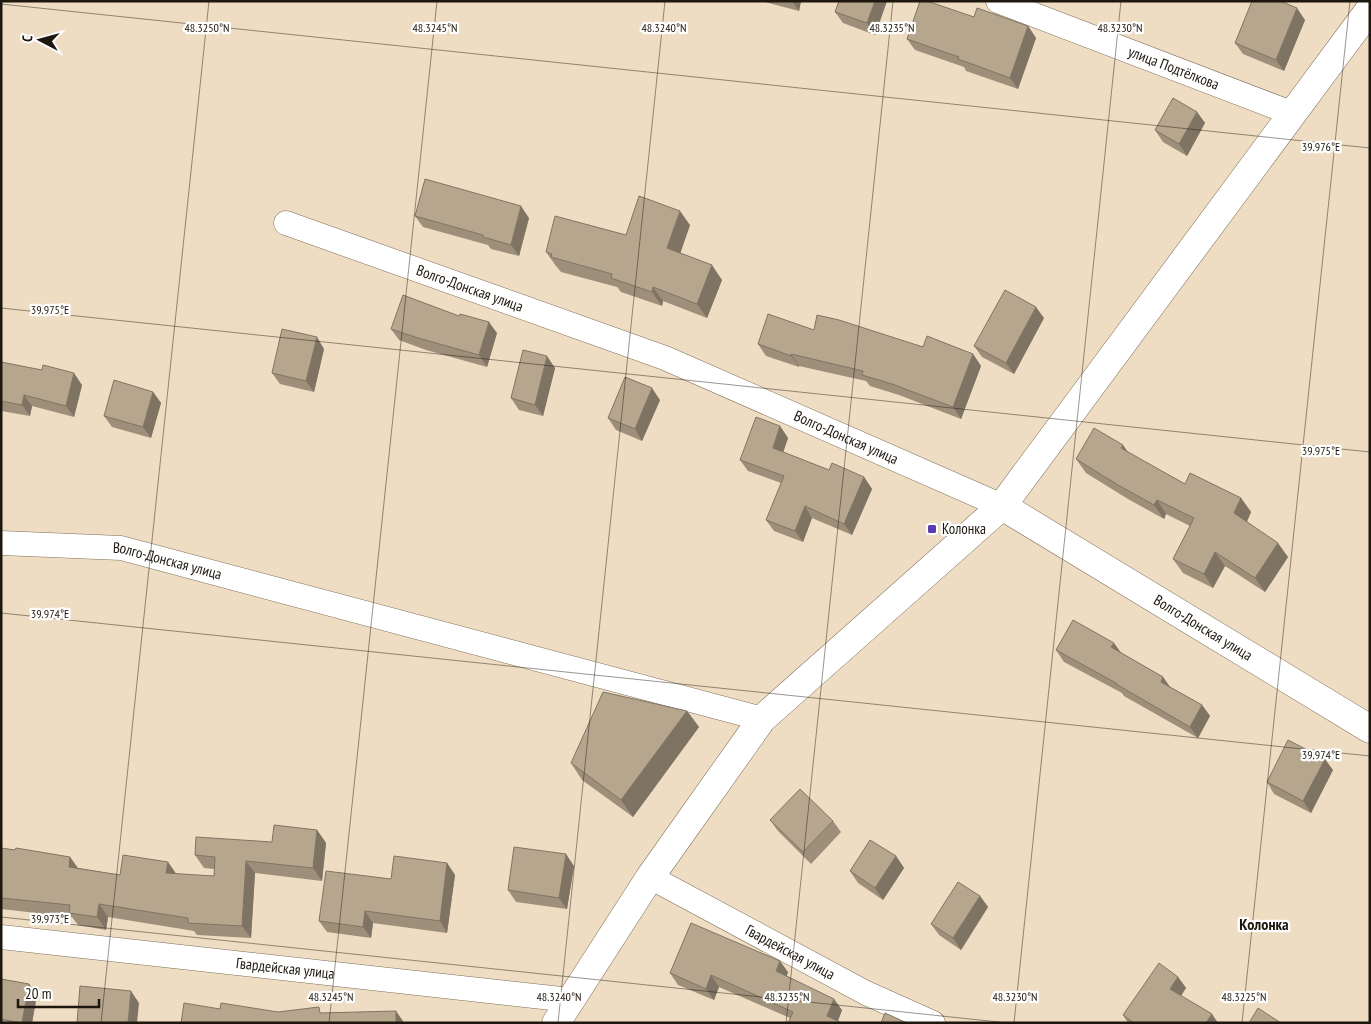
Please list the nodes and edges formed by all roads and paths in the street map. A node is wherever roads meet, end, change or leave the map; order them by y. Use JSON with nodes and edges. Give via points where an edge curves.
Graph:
{"nodes":[{"id":1,"x":998,"y":1,"type":"edge"},
{"id":2,"x":1370,"y":9,"type":"edge"},
{"id":3,"x":1291,"y":113,"type":"junction"},
{"id":4,"x":286,"y":223,"type":"dead end"},
{"id":5,"x":1002,"y":506,"type":"junction"},
{"id":6,"x":1,"y":543,"type":"edge"},
{"id":7,"x":762,"y":719,"type":"junction"},
{"id":8,"x":1370,"y":729,"type":"edge"},
{"id":9,"x":650,"y":877,"type":"junction"},
{"id":10,"x":1,"y":936,"type":"edge"},
{"id":11,"x":570,"y":1000,"type":"junction"},
{"id":12,"x":556,"y":1023,"type":"edge"},
{"id":13,"x":933,"y":1023,"type":"edge"}],
"edges":[{"from":1,"to":3,"type":"street","name":"улица Подтёлкова"},
{"from":2,"to":3,"type":"street"},
{"from":3,"to":5,"type":"street"},
{"from":4,"to":5,"type":"street","name":"Волго-Донская улица","via":[[665,358]]},
{"from":5,"to":7,"type":"street"},
{"from":5,"to":8,"type":"street","name":"Волго-Донская улица"},
{"from":6,"to":7,"type":"street","name":"Волго-Донская улица","via":[[121,548]]},
{"from":7,"to":9,"type":"street"},
{"from":9,"to":11,"type":"street"},
{"from":9,"to":13,"type":"street","name":"Гвардейская улица","via":[[866,993]]},
{"from":10,"to":11,"type":"street","name":"Гвардейская улица"},
{"from":11,"to":12,"type":"street"}]}
